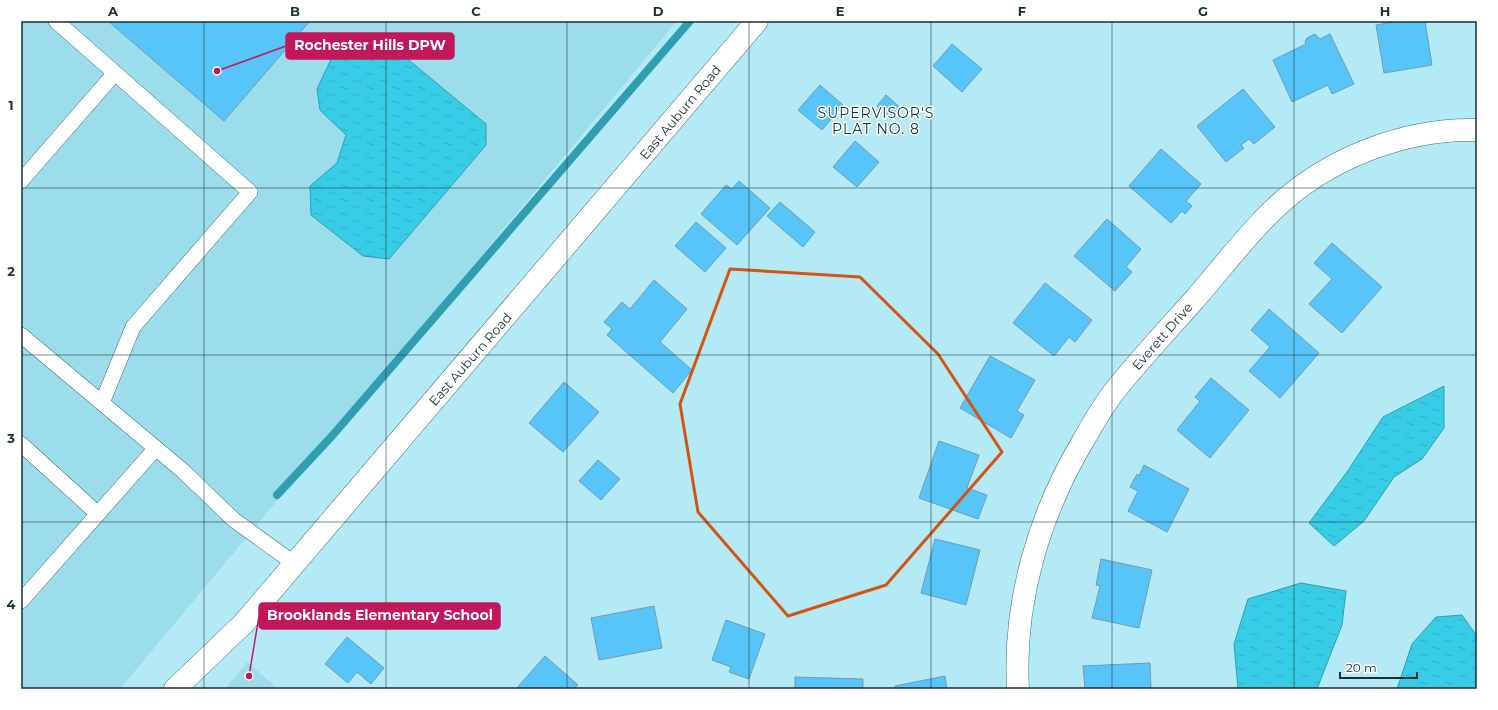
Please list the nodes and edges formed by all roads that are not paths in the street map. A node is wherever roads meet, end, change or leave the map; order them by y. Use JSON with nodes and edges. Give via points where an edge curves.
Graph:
{"nodes":[{"id":1,"x":56,"y":21,"type":"edge"},
{"id":2,"x":757,"y":21,"type":"edge"},
{"id":3,"x":115,"y":73,"type":"junction"},
{"id":4,"x":1477,"y":130,"type":"edge"},
{"id":5,"x":21,"y":181,"type":"edge"},
{"id":6,"x":21,"y":335,"type":"edge"},
{"id":7,"x":102,"y":403,"type":"junction"},
{"id":8,"x":21,"y":444,"type":"edge"},
{"id":9,"x":156,"y":448,"type":"junction"},
{"id":10,"x":98,"y":514,"type":"junction"},
{"id":11,"x":295,"y":564,"type":"junction"},
{"id":12,"x":21,"y":601,"type":"edge"},
{"id":13,"x":175,"y":689,"type":"edge"},
{"id":14,"x":1018,"y":689,"type":"edge"}],
"edges":[{"from":1,"to":3,"type":"lane"},
{"from":2,"to":11,"type":"main road","name":"East Auburn Road"},
{"from":3,"to":5,"type":"lane"},
{"from":3,"to":7,"type":"lane","via":[[250,192],[133,327]]},
{"from":4,"to":14,"type":"main road","name":"Everett Drive","via":[[1455,129],[1399,140],[1340,162],[1302,184],[1248,237],[1116,389],[1069,464],[1041,528],[1023,605],[1018,644]]},
{"from":6,"to":7,"type":"lane"},
{"from":7,"to":9,"type":"lane"},
{"from":8,"to":10,"type":"lane"},
{"from":9,"to":10,"type":"lane"},
{"from":9,"to":11,"type":"lane","via":[[234,520]]},
{"from":10,"to":12,"type":"lane"},
{"from":11,"to":13,"type":"main road","name":"East Auburn Road","via":[[244,623]]}]}
